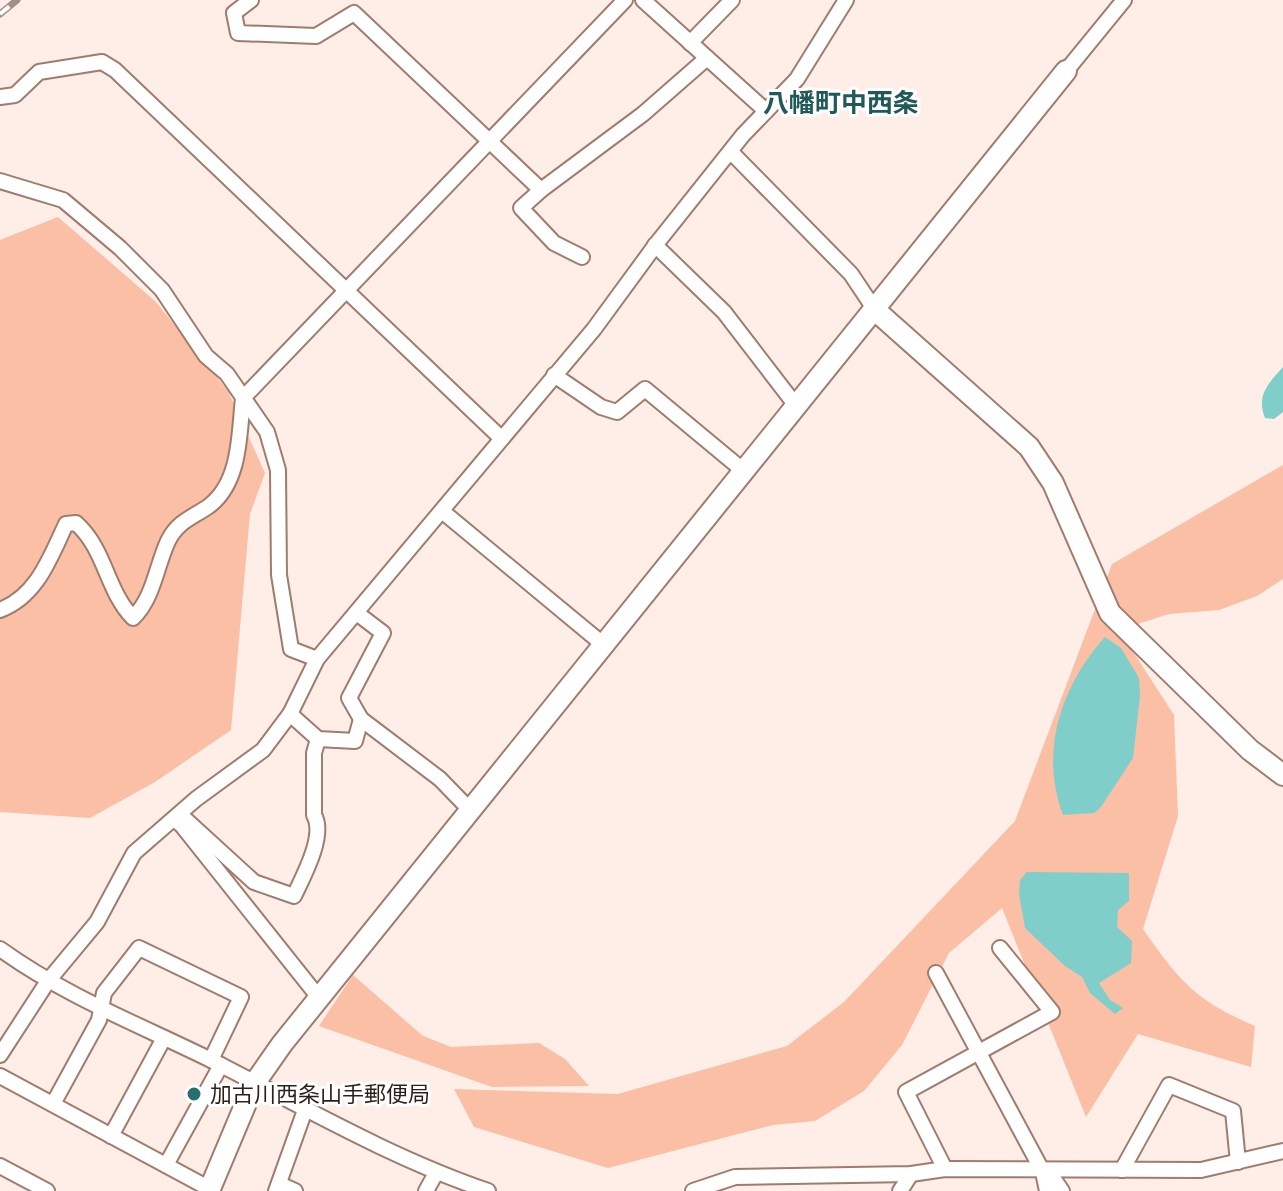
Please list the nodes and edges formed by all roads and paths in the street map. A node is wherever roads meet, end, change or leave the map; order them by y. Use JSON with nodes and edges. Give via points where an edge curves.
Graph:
{"nodes":[{"id":1,"x":251,"y":0,"type":"edge"},
{"id":2,"x":625,"y":0,"type":"edge"},
{"id":3,"x":643,"y":0,"type":"edge"},
{"id":4,"x":732,"y":0,"type":"edge"},
{"id":5,"x":846,"y":0,"type":"edge"},
{"id":6,"x":1124,"y":0,"type":"edge"},
{"id":7,"x":690,"y":43,"type":"junction"},
{"id":8,"x":707,"y":58,"type":"junction"},
{"id":9,"x":1066,"y":71,"type":"joint"},
{"id":10,"x":0,"y":97,"type":"edge"},
{"id":11,"x":766,"y":111,"type":"junction"},
{"id":12,"x":488,"y":139,"type":"junction"},
{"id":13,"x":731,"y":152,"type":"junction"},
{"id":14,"x":0,"y":181,"type":"edge"},
{"id":15,"x":541,"y":190,"type":"junction"},
{"id":16,"x":655,"y":245,"type":"junction"},
{"id":17,"x":582,"y":257,"type":"dead end"},
{"id":18,"x":346,"y":290,"type":"junction"},
{"id":19,"x":875,"y":310,"type":"junction"},
{"id":20,"x":554,"y":375,"type":"junction"},
{"id":21,"x":243,"y":398,"type":"junction"},
{"id":22,"x":797,"y":407,"type":"junction"},
{"id":23,"x":501,"y":438,"type":"junction"},
{"id":24,"x":745,"y":472,"type":"junction"},
{"id":25,"x":442,"y":511,"type":"junction"},
{"id":26,"x":0,"y":610,"type":"edge"},
{"id":27,"x":358,"y":614,"type":"junction"},
{"id":28,"x":605,"y":646,"type":"junction"},
{"id":29,"x":317,"y":659,"type":"junction"},
{"id":30,"x":290,"y":714,"type":"junction"},
{"id":31,"x":361,"y":719,"type":"junction"},
{"id":32,"x":318,"y":739,"type":"junction"},
{"id":33,"x":1283,"y":775,"type":"edge"},
{"id":34,"x":472,"y":812,"type":"junction"},
{"id":35,"x":178,"y":821,"type":"junction"},
{"id":36,"x":1000,"y":948,"type":"dead end"},
{"id":37,"x":2,"y":955,"type":"edge"},
{"id":38,"x":936,"y":973,"type":"dead end"},
{"id":39,"x":48,"y":981,"type":"junction"},
{"id":40,"x":320,"y":999,"type":"junction"},
{"id":41,"x":101,"y":1007,"type":"junction"},
{"id":42,"x":164,"y":1038,"type":"junction"},
{"id":43,"x":980,"y":1054,"type":"junction"},
{"id":44,"x":0,"y":1055,"type":"edge"},
{"id":45,"x":216,"y":1063,"type":"junction"},
{"id":46,"x":0,"y":1076,"type":"edge"},
{"id":47,"x":254,"y":1084,"type":"junction"},
{"id":48,"x":53,"y":1104,"type":"junction"},
{"id":49,"x":305,"y":1110,"type":"junction"},
{"id":50,"x":111,"y":1136,"type":"junction"},
{"id":51,"x":1283,"y":1151,"type":"edge"},
{"id":52,"x":1238,"y":1162,"type":"junction"},
{"id":53,"x":166,"y":1165,"type":"junction"},
{"id":54,"x":0,"y":1166,"type":"edge"},
{"id":55,"x":945,"y":1169,"type":"junction"},
{"id":56,"x":1122,"y":1170,"type":"junction"},
{"id":57,"x":1046,"y":1172,"type":"junction"},
{"id":58,"x":436,"y":1173,"type":"junction"},
{"id":59,"x":911,"y":1174,"type":"junction"},
{"id":60,"x":761,"y":1176,"type":"junction"},
{"id":61,"x":278,"y":1187,"type":"edge"},
{"id":62,"x":210,"y":1190,"type":"edge"},
{"id":63,"x":47,"y":1191,"type":"edge"},
{"id":64,"x":295,"y":1191,"type":"edge"},
{"id":65,"x":426,"y":1191,"type":"edge"},
{"id":66,"x":488,"y":1191,"type":"edge"},
{"id":67,"x":693,"y":1191,"type":"edge"},
{"id":68,"x":755,"y":1191,"type":"edge"},
{"id":69,"x":900,"y":1191,"type":"edge"},
{"id":70,"x":1047,"y":1191,"type":"edge"},
{"id":71,"x":1062,"y":1191,"type":"edge"}],
"edges":[{"from":1,"to":12,"type":"street","via":[[234,13],[238,33],[316,36],[354,13]]},
{"from":2,"to":12,"type":"street"},
{"from":3,"to":7,"type":"street"},
{"from":4,"to":7,"type":"street"},
{"from":5,"to":11,"type":"street","via":[[797,79]]},
{"from":6,"to":9,"type":"street"},
{"from":7,"to":8,"type":"street"},
{"from":8,"to":11,"type":"street"},
{"from":8,"to":15,"type":"street"},
{"from":9,"to":19,"type":"street"},
{"from":10,"to":18,"type":"street","via":[[15,95],[39,72],[102,62],[159,109]]},
{"from":11,"to":13,"type":"street"},
{"from":12,"to":15,"type":"street"},
{"from":12,"to":18,"type":"street"},
{"from":13,"to":16,"type":"street"},
{"from":13,"to":19,"type":"street","via":[[851,274]]},
{"from":14,"to":21,"type":"street","via":[[63,200],[92,223],[162,290],[206,356]]},
{"from":15,"to":17,"type":"street","via":[[521,208],[554,243]]},
{"from":16,"to":20,"type":"street"},
{"from":16,"to":22,"type":"street","via":[[724,312]]},
{"from":18,"to":21,"type":"street"},
{"from":18,"to":23,"type":"street"},
{"from":19,"to":22,"type":"street"},
{"from":19,"to":33,"type":"street","via":[[1029,447],[1053,483],[1110,613],[1250,750]]},
{"from":20,"to":23,"type":"street"},
{"from":20,"to":24,"type":"street","via":[[617,412],[645,389]]},
{"from":21,"to":26,"type":"street","via":[[236,460],[227,485],[211,505],[181,521],[144,607],[133,618],[121,606],[92,538],[76,523],[66,524],[26,595]]},
{"from":21,"to":29,"type":"street","via":[[267,432],[278,470],[279,575],[291,649]]},
{"from":22,"to":24,"type":"street"},
{"from":23,"to":25,"type":"street"},
{"from":24,"to":28,"type":"street"},
{"from":25,"to":27,"type":"street"},
{"from":25,"to":28,"type":"street"},
{"from":27,"to":29,"type":"street"},
{"from":27,"to":31,"type":"street","via":[[383,633],[349,698]]},
{"from":28,"to":34,"type":"street"},
{"from":29,"to":30,"type":"street"},
{"from":30,"to":32,"type":"street"},
{"from":30,"to":35,"type":"street","via":[[263,750]]},
{"from":31,"to":32,"type":"street","via":[[355,741]]},
{"from":31,"to":34,"type":"street","via":[[440,779]]},
{"from":32,"to":35,"type":"street","via":[[318,821],[312,858],[294,896],[254,882],[186,820]]},
{"from":34,"to":40,"type":"street"},
{"from":35,"to":39,"type":"street","via":[[134,853],[97,922]]},
{"from":35,"to":40,"type":"street"},
{"from":36,"to":43,"type":"street","via":[[1052,1012]]},
{"from":37,"to":39,"type":"street"},
{"from":38,"to":43,"type":"street"},
{"from":39,"to":41,"type":"street"},
{"from":39,"to":44,"type":"street"},
{"from":40,"to":47,"type":"street"},
{"from":41,"to":42,"type":"street"},
{"from":41,"to":45,"type":"street","via":[[104,993],[139,948],[241,997]]},
{"from":41,"to":48,"type":"street"},
{"from":42,"to":45,"type":"street"},
{"from":42,"to":50,"type":"street"},
{"from":43,"to":55,"type":"street","via":[[906,1092]]},
{"from":43,"to":57,"type":"street"},
{"from":45,"to":47,"type":"street"},
{"from":45,"to":53,"type":"street"},
{"from":46,"to":48,"type":"street"},
{"from":47,"to":49,"type":"street"},
{"from":47,"to":62,"type":"street"},
{"from":48,"to":50,"type":"street"},
{"from":49,"to":58,"type":"street"},
{"from":49,"to":61,"type":"street"},
{"from":50,"to":53,"type":"street"},
{"from":51,"to":52,"type":"street"},
{"from":52,"to":56,"type":"street","via":[[1201,1170]]},
{"from":52,"to":56,"type":"street","via":[[1233,1111],[1169,1085]]},
{"from":53,"to":62,"type":"street"},
{"from":54,"to":63,"type":"street"},
{"from":55,"to":57,"type":"street"},
{"from":55,"to":59,"type":"street"},
{"from":56,"to":57,"type":"street"},
{"from":57,"to":70,"type":"street"},
{"from":57,"to":71,"type":"street"},
{"from":58,"to":65,"type":"street"},
{"from":58,"to":66,"type":"street"},
{"from":59,"to":60,"type":"street"},
{"from":59,"to":69,"type":"street"},
{"from":60,"to":67,"type":"street","via":[[735,1177]]},
{"from":60,"to":68,"type":"street"},
{"from":61,"to":64,"type":"street"}]}
